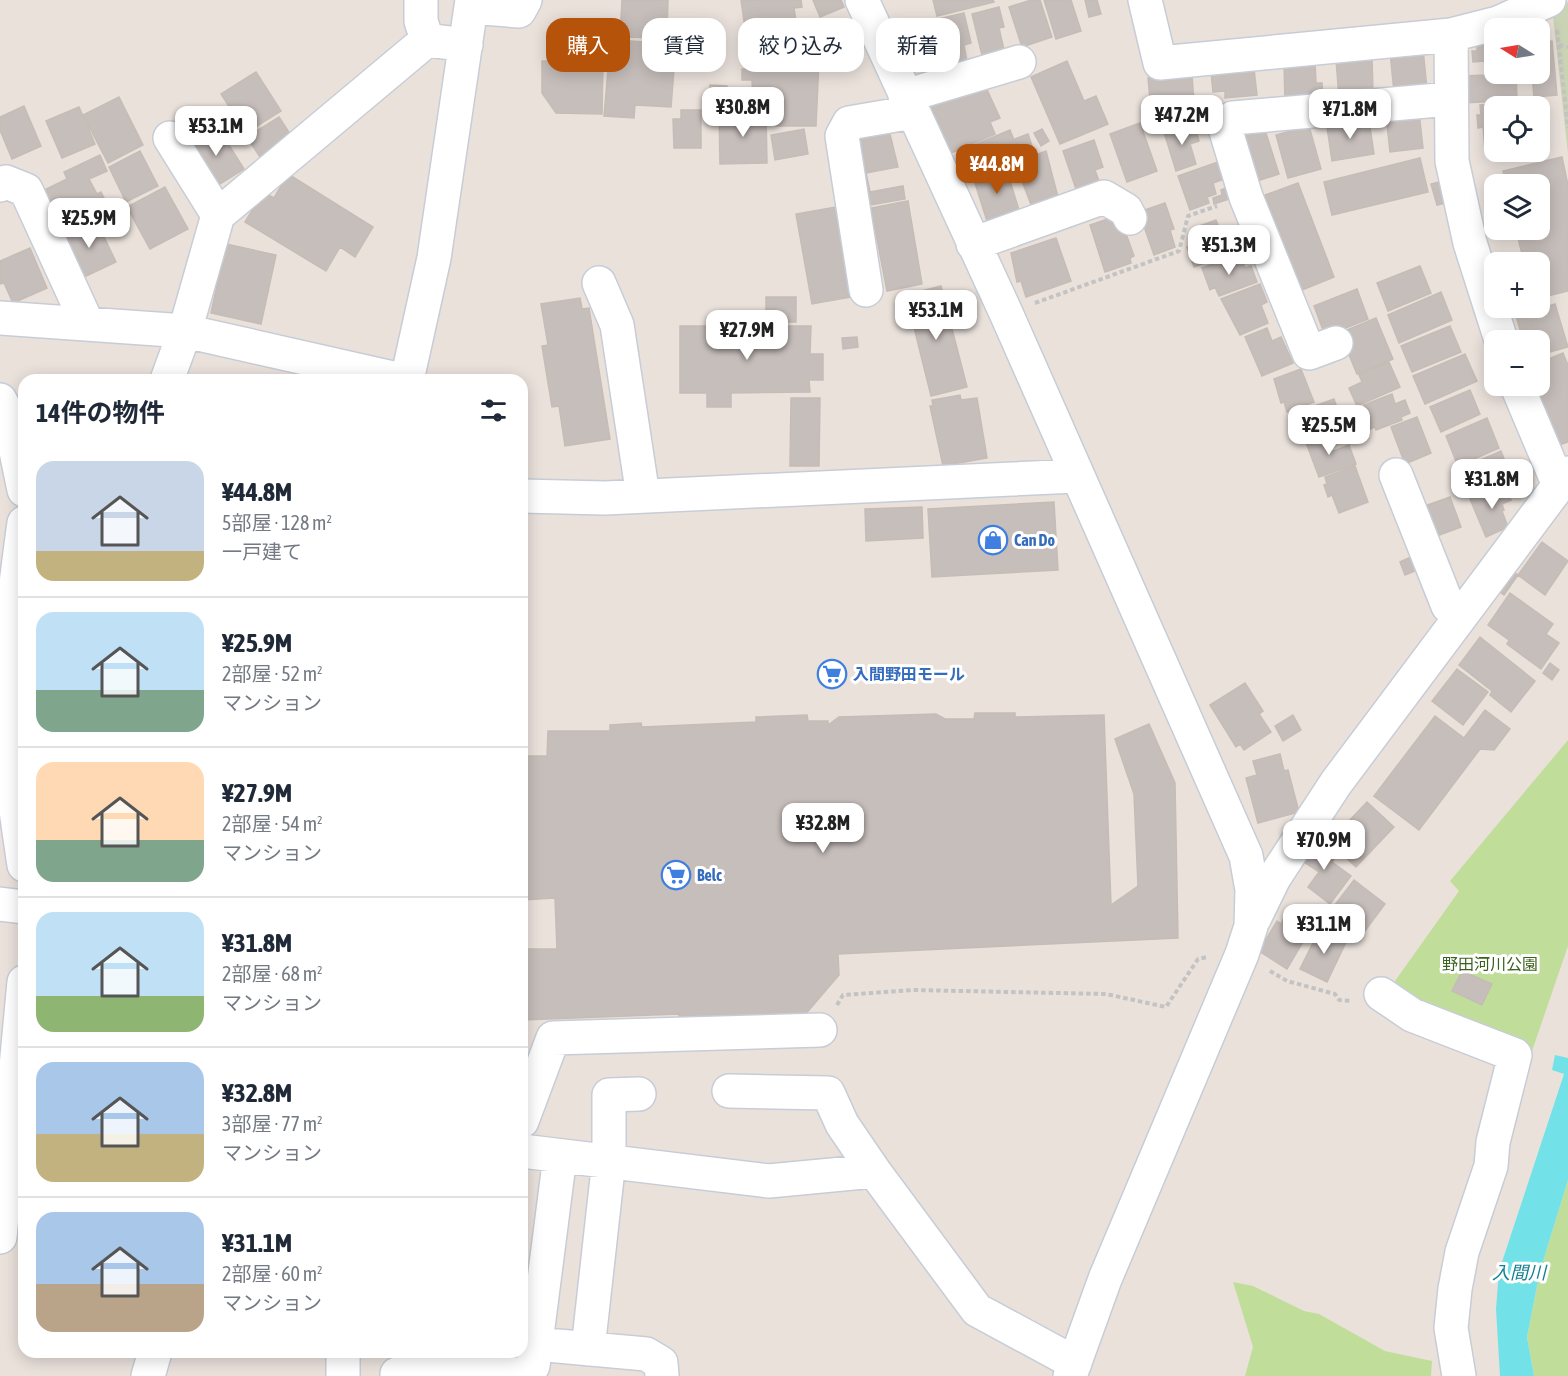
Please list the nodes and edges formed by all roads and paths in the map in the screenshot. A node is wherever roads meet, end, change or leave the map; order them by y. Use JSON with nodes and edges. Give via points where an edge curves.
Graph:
{"nodes":[{"id":1,"x":421,"y":0,"type":"edge"},
{"id":2,"x":525,"y":0,"type":"edge"},
{"id":3,"x":862,"y":0,"type":"edge"},
{"id":4,"x":1145,"y":0,"type":"edge"},
{"id":5,"x":471,"y":3,"type":"edge"},
{"id":6,"x":1553,"y":13,"type":"edge"},
{"id":7,"x":1452,"y":35,"type":"junction"},
{"id":8,"x":427,"y":40,"type":"junction"},
{"id":9,"x":466,"y":45,"type":"junction"},
{"id":10,"x":1559,"y":45,"type":"junction"},
{"id":11,"x":1568,"y":47,"type":"edge"},
{"id":12,"x":1019,"y":62,"type":"dead end"},
{"id":13,"x":1450,"y":99,"type":"junction"},
{"id":14,"x":909,"y":104,"type":"junction"},
{"id":15,"x":1568,"y":128,"type":"edge"},
{"id":16,"x":170,"y":138,"type":"dead end"},
{"id":17,"x":0,"y":185,"type":"edge"},
{"id":18,"x":1246,"y":197,"type":"junction"},
{"id":19,"x":218,"y":215,"type":"junction"},
{"id":20,"x":1130,"y":218,"type":"dead end"},
{"id":21,"x":973,"y":243,"type":"junction"},
{"id":22,"x":599,"y":283,"type":"dead end"},
{"id":23,"x":866,"y":290,"type":"dead end"},
{"id":24,"x":1006,"y":314,"type":"junction"},
{"id":25,"x":0,"y":318,"type":"edge"},
{"id":26,"x":87,"y":323,"type":"junction"},
{"id":27,"x":1498,"y":330,"type":"edge"},
{"id":28,"x":185,"y":331,"type":"junction"},
{"id":29,"x":1336,"y":343,"type":"dead end"},
{"id":30,"x":169,"y":374,"type":"edge"},
{"id":31,"x":378,"y":374,"type":"edge"},
{"id":32,"x":406,"y":374,"type":"edge"},
{"id":33,"x":1522,"y":396,"type":"edge"},
{"id":34,"x":0,"y":400,"type":"edge"},
{"id":35,"x":18,"y":461,"type":"edge"},
{"id":36,"x":1396,"y":475,"type":"dead end"},
{"id":37,"x":1076,"y":476,"type":"junction"},
{"id":38,"x":1563,"y":478,"type":"edge"},
{"id":39,"x":528,"y":496,"type":"edge"},
{"id":40,"x":643,"y":496,"type":"junction"},
{"id":41,"x":18,"y":551,"type":"edge"},
{"id":42,"x":14,"y":570,"type":"edge"},
{"id":43,"x":1461,"y":616,"type":"junction"},
{"id":44,"x":12,"y":788,"type":"edge"},
{"id":45,"x":18,"y":826,"type":"edge"},
{"id":46,"x":0,"y":904,"type":"edge"},
{"id":47,"x":18,"y":906,"type":"edge"},
{"id":48,"x":1246,"y":940,"type":"junction"},
{"id":49,"x":1381,"y":994,"type":"dead end"},
{"id":50,"x":1339,"y":1000,"type":"dead end"},
{"id":51,"x":18,"y":1018,"type":"edge"},
{"id":52,"x":820,"y":1030,"type":"joint"},
{"id":53,"x":7,"y":1083,"type":"edge"},
{"id":54,"x":729,"y":1090,"type":"dead end"},
{"id":55,"x":639,"y":1094,"type":"dead end"},
{"id":56,"x":528,"y":1105,"type":"edge"},
{"id":57,"x":528,"y":1151,"type":"edge"},
{"id":58,"x":560,"y":1156,"type":"junction"},
{"id":59,"x":609,"y":1160,"type":"junction"},
{"id":60,"x":874,"y":1171,"type":"junction"},
{"id":61,"x":0,"y":1237,"type":"edge"},
{"id":62,"x":536,"y":1344,"type":"junction"},
{"id":63,"x":588,"y":1349,"type":"junction"},
{"id":64,"x":153,"y":1358,"type":"edge"},
{"id":65,"x":343,"y":1358,"type":"edge"},
{"id":66,"x":1073,"y":1370,"type":"edge"},
{"id":67,"x":397,"y":1374,"type":"dead end"},
{"id":68,"x":148,"y":1376,"type":"edge"},
{"id":69,"x":343,"y":1376,"type":"edge"},
{"id":70,"x":662,"y":1376,"type":"edge"},
{"id":71,"x":1459,"y":1376,"type":"edge"}],
"edges":[{"from":1,"to":8,"type":"street","via":[[421,21]]},
{"from":2,"to":5,"type":"street","via":[[519,10]]},
{"from":3,"to":14,"type":"street"},
{"from":4,"to":7,"type":"street","via":[[1160,63]]},
{"from":5,"to":9,"type":"street"},
{"from":6,"to":7,"type":"street"},
{"from":6,"to":10,"type":"path"},
{"from":7,"to":13,"type":"street"},
{"from":8,"to":9,"type":"street"},
{"from":8,"to":19,"type":"street"},
{"from":9,"to":32,"type":"street","via":[[434,258]]},
{"from":10,"to":11,"type":"path"},
{"from":10,"to":15,"type":"path"},
{"from":12,"to":14,"type":"street"},
{"from":13,"to":18,"type":"street","via":[[1233,118],[1225,128]]},
{"from":13,"to":27,"type":"street","via":[[1452,161],[1470,243]]},
{"from":14,"to":21,"type":"street"},
{"from":14,"to":23,"type":"street","via":[[849,123],[842,136]]},
{"from":16,"to":19,"type":"street"},
{"from":17,"to":26,"type":"street","via":[[6,182],[26,190]]},
{"from":18,"to":24,"type":"path","via":[[1188,216],[1179,251]]},
{"from":18,"to":29,"type":"street","via":[[1309,353]]},
{"from":19,"to":28,"type":"street"},
{"from":20,"to":21,"type":"street","via":[[1126,210],[1104,197]]},
{"from":21,"to":24,"type":"street"},
{"from":22,"to":40,"type":"street","via":[[617,325]]},
{"from":24,"to":37,"type":"street"},
{"from":25,"to":26,"type":"street"},
{"from":26,"to":28,"type":"street"},
{"from":28,"to":30,"type":"street"},
{"from":28,"to":31,"type":"street"},
{"from":33,"to":38,"type":"street"},
{"from":34,"to":35,"type":"street","via":[[9,417]]},
{"from":36,"to":43,"type":"street","via":[[1448,606]]},
{"from":37,"to":40,"type":"street"},
{"from":37,"to":48,"type":"street","via":[[1246,856],[1252,890]]},
{"from":38,"to":43,"type":"street"},
{"from":39,"to":40,"type":"street"},
{"from":41,"to":42,"type":"street"},
{"from":42,"to":44,"type":"street","via":[[8,701]]},
{"from":43,"to":48,"type":"street","via":[[1336,783],[1274,878]]},
{"from":44,"to":45,"type":"street"},
{"from":46,"to":47,"type":"street"},
{"from":48,"to":50,"type":"path","via":[[1287,981],[1335,994]]},
{"from":48,"to":52,"type":"path","via":[[1223,954],[1198,959],[1166,1007],[1106,994],[913,990],[843,995]]},
{"from":48,"to":66,"type":"street","via":[[1105,1279]]},
{"from":49,"to":71,"type":"street","via":[[1412,1015],[1515,1055],[1493,1142],[1491,1166],[1462,1252],[1455,1289],[1451,1328]]},
{"from":51,"to":53,"type":"street"},
{"from":52,"to":56,"type":"street","via":[[553,1038]]},
{"from":53,"to":61,"type":"street"},
{"from":54,"to":60,"type":"street","via":[[828,1094],[842,1124]]},
{"from":55,"to":59,"type":"street","via":[[609,1095]]},
{"from":57,"to":58,"type":"street"},
{"from":58,"to":59,"type":"street"},
{"from":58,"to":62,"type":"street"},
{"from":59,"to":60,"type":"street","via":[[769,1181]]},
{"from":59,"to":63,"type":"street"},
{"from":60,"to":66,"type":"street","via":[[977,1310]]},
{"from":62,"to":63,"type":"street"},
{"from":62,"to":67,"type":"street","via":[[533,1366],[525,1374]]},
{"from":63,"to":70,"type":"street","via":[[646,1354],[661,1363]]},
{"from":64,"to":68,"type":"street"},
{"from":65,"to":69,"type":"street"}]}
